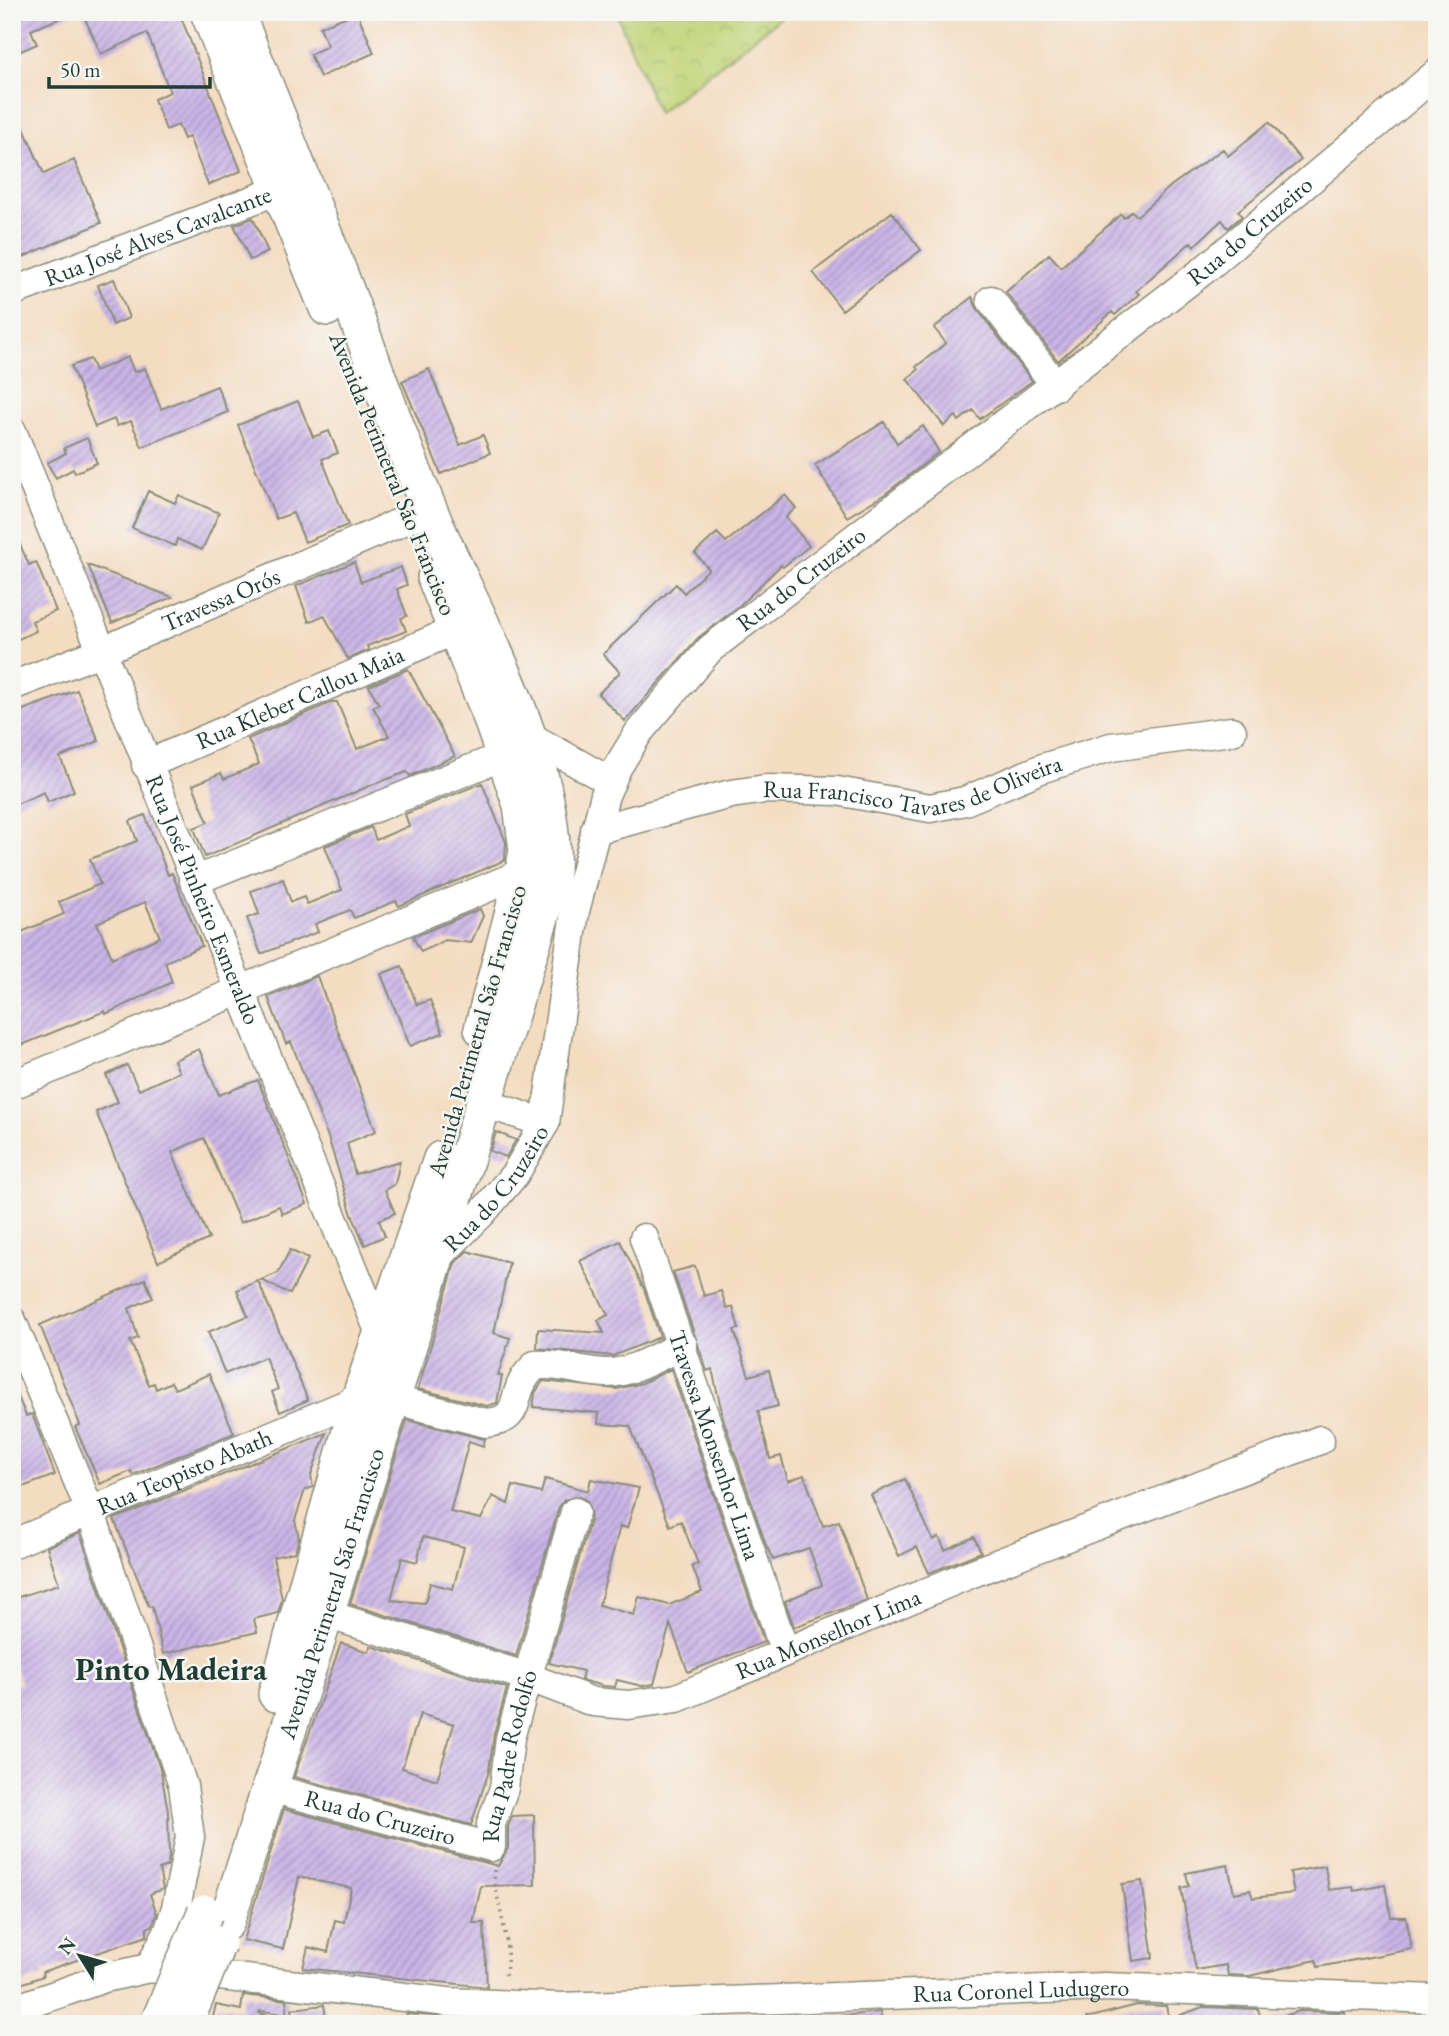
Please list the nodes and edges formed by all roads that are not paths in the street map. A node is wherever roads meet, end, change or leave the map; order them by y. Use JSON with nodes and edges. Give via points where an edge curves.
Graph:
{"nodes":[{"id":1,"x":208,"y":12,"type":"edge"},
{"id":2,"x":236,"y":12,"type":"edge"},
{"id":3,"x":1437,"y":73,"type":"edge"},
{"id":4,"x":292,"y":185,"type":"junction"},
{"id":5,"x":12,"y":292,"type":"edge"},
{"id":6,"x":991,"y":300,"type":"dead end"},
{"id":7,"x":1056,"y":386,"type":"junction"},
{"id":8,"x":12,"y":431,"type":"edge"},
{"id":9,"x":420,"y":514,"type":"junction"},
{"id":10,"x":455,"y":630,"type":"junction"},
{"id":11,"x":100,"y":652,"type":"junction"},
{"id":12,"x":12,"y":686,"type":"edge"},
{"id":13,"x":1232,"y":731,"type":"dead end"},
{"id":14,"x":516,"y":746,"type":"junction"},
{"id":15,"x":146,"y":765,"type":"junction"},
{"id":16,"x":611,"y":782,"type":"junction"},
{"id":17,"x":595,"y":830,"type":"junction"},
{"id":18,"x":523,"y":873,"type":"junction"},
{"id":19,"x":194,"y":881,"type":"junction"},
{"id":20,"x":239,"y":989,"type":"junction"},
{"id":21,"x":12,"y":1084,"type":"edge"},
{"id":22,"x":484,"y":1103,"type":"junction"},
{"id":23,"x":545,"y":1123,"type":"junction"},
{"id":24,"x":644,"y":1238,"type":"dead end"},
{"id":25,"x":432,"y":1263,"type":"junction"},
{"id":26,"x":12,"y":1321,"type":"edge"},
{"id":27,"x":381,"y":1336,"type":"junction"},
{"id":28,"x":683,"y":1346,"type":"junction"},
{"id":29,"x":403,"y":1363,"type":"junction"},
{"id":30,"x":375,"y":1399,"type":"junction"},
{"id":31,"x":1320,"y":1440,"type":"dead end"},
{"id":32,"x":575,"y":1512,"type":"dead end"},
{"id":33,"x":91,"y":1513,"type":"junction"},
{"id":34,"x":12,"y":1544,"type":"edge"},
{"id":35,"x":326,"y":1614,"type":"junction"},
{"id":36,"x":785,"y":1652,"type":"junction"},
{"id":37,"x":528,"y":1678,"type":"junction"},
{"id":38,"x":270,"y":1788,"type":"junction"},
{"id":39,"x":491,"y":1847,"type":"joint"},
{"id":40,"x":215,"y":1918,"type":"junction"},
{"id":41,"x":149,"y":1968,"type":"junction"},
{"id":42,"x":1437,"y":1999,"type":"edge"},
{"id":43,"x":12,"y":2010,"type":"edge"},
{"id":44,"x":167,"y":2023,"type":"edge"}],
"edges":[{"from":1,"to":4,"type":"main road","name":"Avenida Perimetral São Francisco"},
{"from":2,"to":4,"type":"main road","name":"Avenida Perimetral São Francisco"},
{"from":3,"to":7,"type":"street","name":"Rua do Cruzeiro","via":[[1204,270]]},
{"from":4,"to":5,"type":"street","name":"Rua José Alves Cavalcante"},
{"from":4,"to":9,"type":"main road","name":"Avenida Perimetral São Francisco"},
{"from":6,"to":7,"type":"street"},
{"from":7,"to":16,"type":"street","name":"Rua do Cruzeiro","via":[[710,649],[639,732]]},
{"from":8,"to":11,"type":"street","name":"Rua José Pinheiro Esmeraldo"},
{"from":9,"to":10,"type":"main road","name":"Avenida Perimetral São Francisco"},
{"from":9,"to":11,"type":"street","name":"Travessa Orós"},
{"from":9,"to":14,"type":"main road","name":"Avenida Perimetral São Francisco"},
{"from":10,"to":14,"type":"main road","name":"Avenida Perimetral São Francisco"},
{"from":10,"to":15,"type":"street","name":"Rua Kleber Callou Maia"},
{"from":11,"to":12,"type":"street","name":"Travessa Orós"},
{"from":11,"to":15,"type":"street","name":"Rua José Pinheiro Esmeraldo"},
{"from":13,"to":17,"type":"street","name":"Rua Francisco Tavares de Oliveira","via":[[1111,747],[1043,768],[965,801],[930,808],[837,791],[766,789]]},
{"from":14,"to":16,"type":"street"},
{"from":14,"to":18,"type":"main road","name":"Avenida Perimetral São Francisco","via":[[526,828]]},
{"from":14,"to":19,"type":"street"},
{"from":14,"to":22,"type":"main road","name":"Avenida Perimetral São Francisco","via":[[551,822],[554,862],[551,885]]},
{"from":15,"to":19,"type":"street","name":"Rua José Pinheiro Esmeraldo"},
{"from":16,"to":17,"type":"street","name":"Rua do Cruzeiro"},
{"from":17,"to":23,"type":"street","name":"Rua do Cruzeiro","via":[[575,911]]},
{"from":18,"to":20,"type":"street"},
{"from":18,"to":27,"type":"main road","name":"Avenida Perimetral São Francisco","via":[[485,1018]]},
{"from":19,"to":20,"type":"street","name":"Rua José Pinheiro Esmeraldo"},
{"from":20,"to":21,"type":"street"},
{"from":20,"to":27,"type":"street","name":"Rua José Pinheiro Esmeraldo"},
{"from":22,"to":23,"type":"street"},
{"from":22,"to":25,"type":"main road","name":"Avenida Perimetral São Francisco"},
{"from":23,"to":25,"type":"street","name":"Rua do Cruzeiro","via":[[515,1174]]},
{"from":24,"to":28,"type":"street","name":"Travessa Monsenhor Lima"},
{"from":25,"to":29,"type":"main road","name":"Avenida Perimetral São Francisco"},
{"from":26,"to":33,"type":"street"},
{"from":27,"to":29,"type":"street","name":"Rua José Pinheiro Esmeraldo"},
{"from":27,"to":30,"type":"main road","name":"Avenida Perimetral São Francisco"},
{"from":28,"to":30,"type":"street","via":[[607,1373],[535,1365],[523,1380],[515,1408],[495,1422]]},
{"from":28,"to":36,"type":"street","name":"Travessa Monsenhor Lima"},
{"from":29,"to":30,"type":"main road","name":"Avenida Perimetral São Francisco"},
{"from":30,"to":33,"type":"street","name":"Rua Teopisto Abath"},
{"from":30,"to":35,"type":"main road","name":"Avenida Perimetral São Francisco"},
{"from":30,"to":40,"type":"main road","name":"Avenida Perimetral São Francisco","via":[[247,1793]]},
{"from":31,"to":36,"type":"street","name":"Rua Monselhor Lima","via":[[970,1574]]},
{"from":32,"to":37,"type":"street","name":"Rua Padre Rodolfo"},
{"from":33,"to":34,"type":"street","name":"Rua Teopisto Abath"},
{"from":33,"to":41,"type":"street","via":[[183,1786],[190,1837],[176,1908]]},
{"from":35,"to":37,"type":"street","name":"Rua Monselhor Lima"},
{"from":35,"to":38,"type":"main road","name":"Avenida Perimetral São Francisco"},
{"from":36,"to":37,"type":"street","name":"Rua Monselhor Lima","via":[[677,1698],[628,1705],[593,1702]]},
{"from":37,"to":39,"type":"street","name":"Rua Padre Rodolfo","via":[[510,1738],[504,1788],[491,1824]]},
{"from":38,"to":39,"type":"street","name":"Rua do Cruzeiro"},
{"from":38,"to":40,"type":"main road","name":"Avenida Perimetral São Francisco"},
{"from":40,"to":44,"type":"main road","name":"Avenida Perimetral São Francisco","bridge":true},
{"from":41,"to":42,"type":"street","name":"Rua Coronel Ludugero","via":[[448,2002],[561,2007],[1105,1987]]},
{"from":41,"to":43,"type":"street","name":"Rua Coronel Ludugero","via":[[104,1978]]}]}
